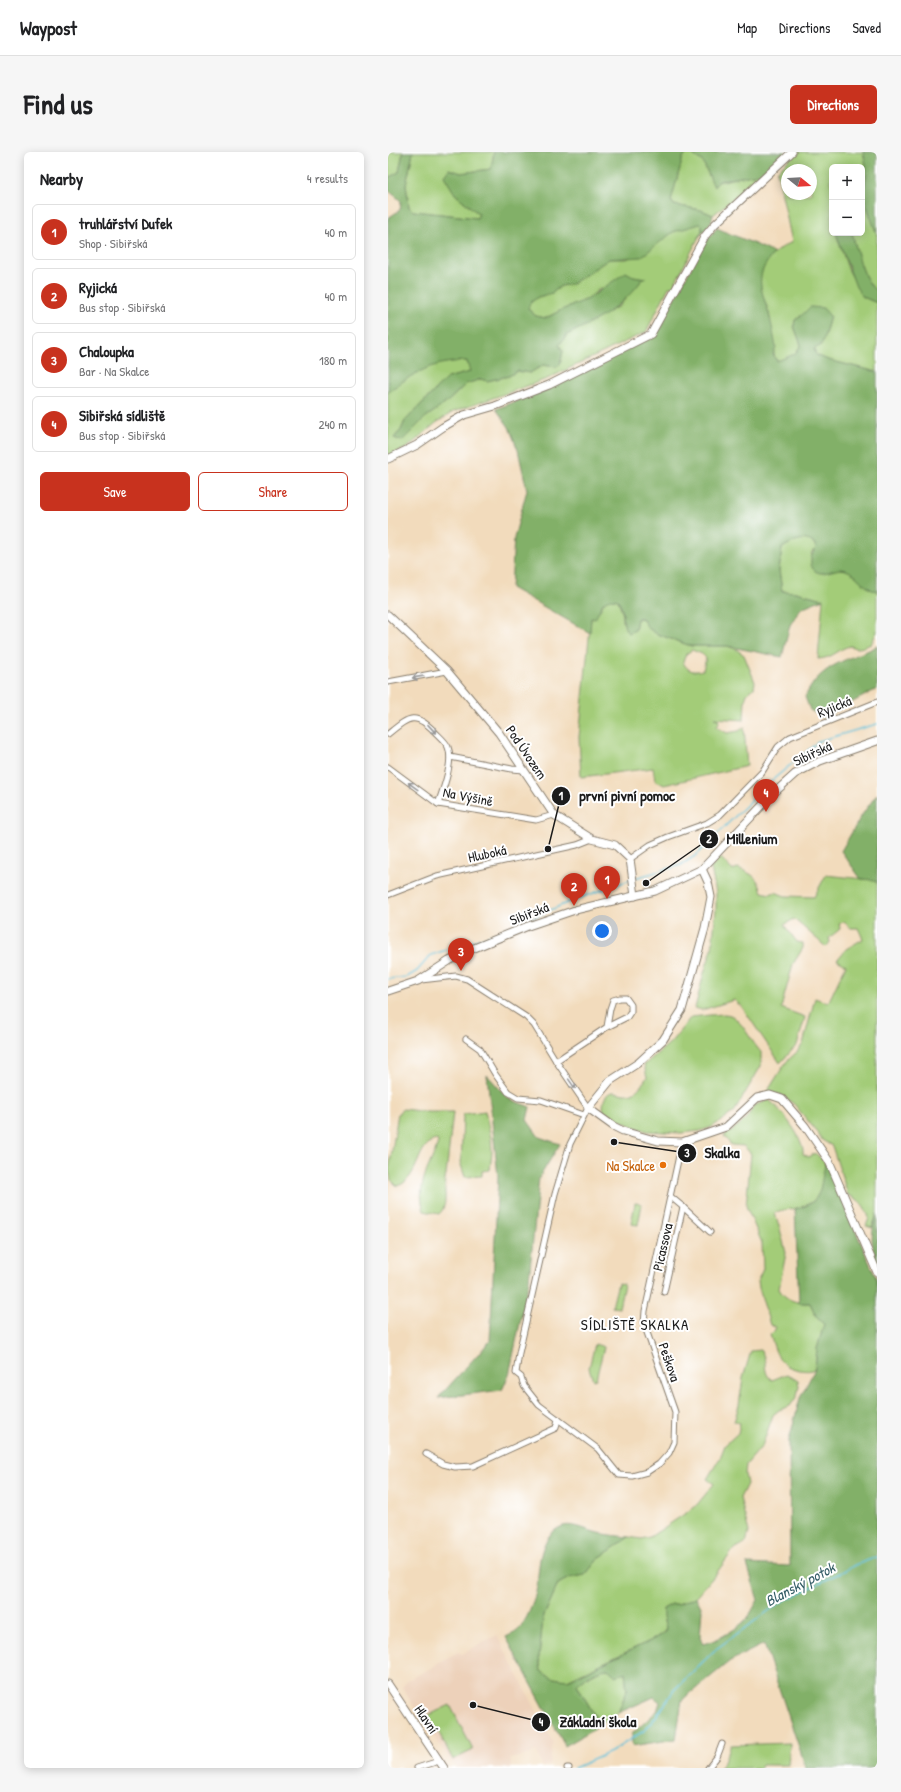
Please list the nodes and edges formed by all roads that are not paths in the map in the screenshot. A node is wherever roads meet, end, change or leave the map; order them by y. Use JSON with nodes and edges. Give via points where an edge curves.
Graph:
{"nodes":[{"id":1,"x":792,"y":152,"type":"edge"},
{"id":2,"x":388,"y":459,"type":"edge"},
{"id":3,"x":388,"y":615,"type":"edge"},
{"id":4,"x":447,"y":671,"type":"junction"},
{"id":5,"x":388,"y":682,"type":"edge"},
{"id":6,"x":877,"y":702,"type":"edge"},
{"id":7,"x":388,"y":734,"type":"edge"},
{"id":8,"x":877,"y":741,"type":"edge"},
{"id":9,"x":450,"y":757,"type":"junction"},
{"id":10,"x":388,"y":767,"type":"edge"},
{"id":11,"x":524,"y":770,"type":"junction"},
{"id":12,"x":438,"y":804,"type":"junction"},
{"id":13,"x":554,"y":815,"type":"junction"},
{"id":14,"x":592,"y":839,"type":"junction"},
{"id":15,"x":630,"y":859,"type":"junction"},
{"id":16,"x":702,"y":869,"type":"junction"},
{"id":17,"x":388,"y":895,"type":"edge"},
{"id":18,"x":635,"y":896,"type":"junction"},
{"id":19,"x":418,"y":981,"type":"junction"},
{"id":20,"x":388,"y":991,"type":"edge"},
{"id":21,"x":608,"y":1027,"type":"junction"},
{"id":22,"x":466,"y":1039,"type":"dead end"},
{"id":23,"x":556,"y":1061,"type":"junction"},
{"id":24,"x":588,"y":1108,"type":"junction"},
{"id":25,"x":584,"y":1115,"type":"junction"},
{"id":26,"x":682,"y":1142,"type":"junction"},
{"id":27,"x":671,"y":1197,"type":"junction"},
{"id":28,"x":684,"y":1207,"type":"junction"},
{"id":29,"x":710,"y":1232,"type":"dead end"},
{"id":30,"x":877,"y":1272,"type":"edge"},
{"id":31,"x":664,"y":1292,"type":"dead end"},
{"id":32,"x":558,"y":1419,"type":"junction"},
{"id":33,"x":426,"y":1454,"type":"dead end"},
{"id":34,"x":388,"y":1684,"type":"edge"},
{"id":35,"x":722,"y":1744,"type":"dead end"},
{"id":36,"x":439,"y":1761,"type":"junction"},
{"id":37,"x":417,"y":1768,"type":"edge"},
{"id":38,"x":444,"y":1768,"type":"edge"},
{"id":39,"x":708,"y":1768,"type":"edge"}],
"edges":[{"from":1,"to":2,"type":"street","via":[[705,236],[651,334],[549,385],[464,415],[417,445]]},
{"from":3,"to":4,"type":"street","name":"Pod Úvozem"},
{"from":4,"to":5,"type":"street","one_way":true},
{"from":4,"to":11,"type":"street","name":"Pod Úvozem","via":[[499,733]]},
{"from":6,"to":15,"type":"street","name":"Ryjická","via":[[790,737],[778,747],[762,772],[720,815],[707,823],[650,845]]},
{"from":7,"to":9,"type":"street","one_way":true,"via":[[405,720],[418,718],[448,746]]},
{"from":8,"to":16,"type":"street","name":"Sibiřská","via":[[820,761],[795,774]]},
{"from":9,"to":11,"type":"street"},
{"from":9,"to":12,"type":"street","via":[[446,782]]},
{"from":12,"to":10,"type":"street","name":"Na Výšině","one_way":true},
{"from":11,"to":13,"type":"street","name":"Pod Úvozem"},
{"from":12,"to":13,"type":"street","name":"Na Výšině","via":[[536,820]]},
{"from":13,"to":14,"type":"street","name":"Pod Úvozem"},
{"from":14,"to":15,"type":"street","name":"Pod Úvozem","via":[[615,845]]},
{"from":14,"to":17,"type":"street","name":"Hluboká","via":[[577,846],[437,876]]},
{"from":15,"to":18,"type":"street"},
{"from":16,"to":18,"type":"street","name":"Sibiřská"},
{"from":16,"to":24,"type":"street","via":[[711,897],[706,928],[682,1010],[663,1040],[638,1063],[610,1081]]},
{"from":18,"to":19,"type":"street","name":"Sibiřská","via":[[575,910],[528,926],[472,949]]},
{"from":19,"to":20,"type":"street","name":"Sibiřská"},
{"from":19,"to":23,"type":"street","via":[[456,976],[478,985],[526,1017],[534,1025]]},
{"from":21,"to":21,"type":"street","via":[[627,1017],[631,1011],[631,1005],[626,998],[613,1000]]},
{"from":21,"to":23,"type":"street"},
{"from":22,"to":25,"type":"street","via":[[480,1049],[508,1092],[518,1098],[541,1100]]},
{"from":23,"to":24,"type":"street","one_way":true},
{"from":24,"to":25,"type":"street","name":"Peškova"},
{"from":24,"to":26,"type":"street","via":[[623,1131],[658,1141]]},
{"from":25,"to":32,"type":"street","name":"Peškova","via":[[570,1144],[555,1194],[516,1373],[539,1405]]},
{"from":26,"to":27,"type":"street","name":"Peškova"},
{"from":26,"to":30,"type":"street","via":[[726,1127],[757,1098],[770,1095],[782,1098],[829,1161]]},
{"from":27,"to":28,"type":"street","name":"Picassova"},
{"from":27,"to":32,"type":"street","name":"Peškova","via":[[644,1324],[675,1412],[674,1442],[669,1452],[659,1464],[647,1472],[632,1476],[619,1475],[598,1449]]},
{"from":28,"to":29,"type":"street","name":"Picassova"},
{"from":28,"to":31,"type":"street","name":"Picassova"},
{"from":32,"to":33,"type":"street","via":[[556,1428],[473,1466],[455,1467],[443,1464]]},
{"from":34,"to":36,"type":"street","name":"Hlavní"},
{"from":35,"to":39,"type":"street","via":[[717,1757]]},
{"from":36,"to":37,"type":"street"},
{"from":36,"to":38,"type":"street","name":"Hlavní"}]}
